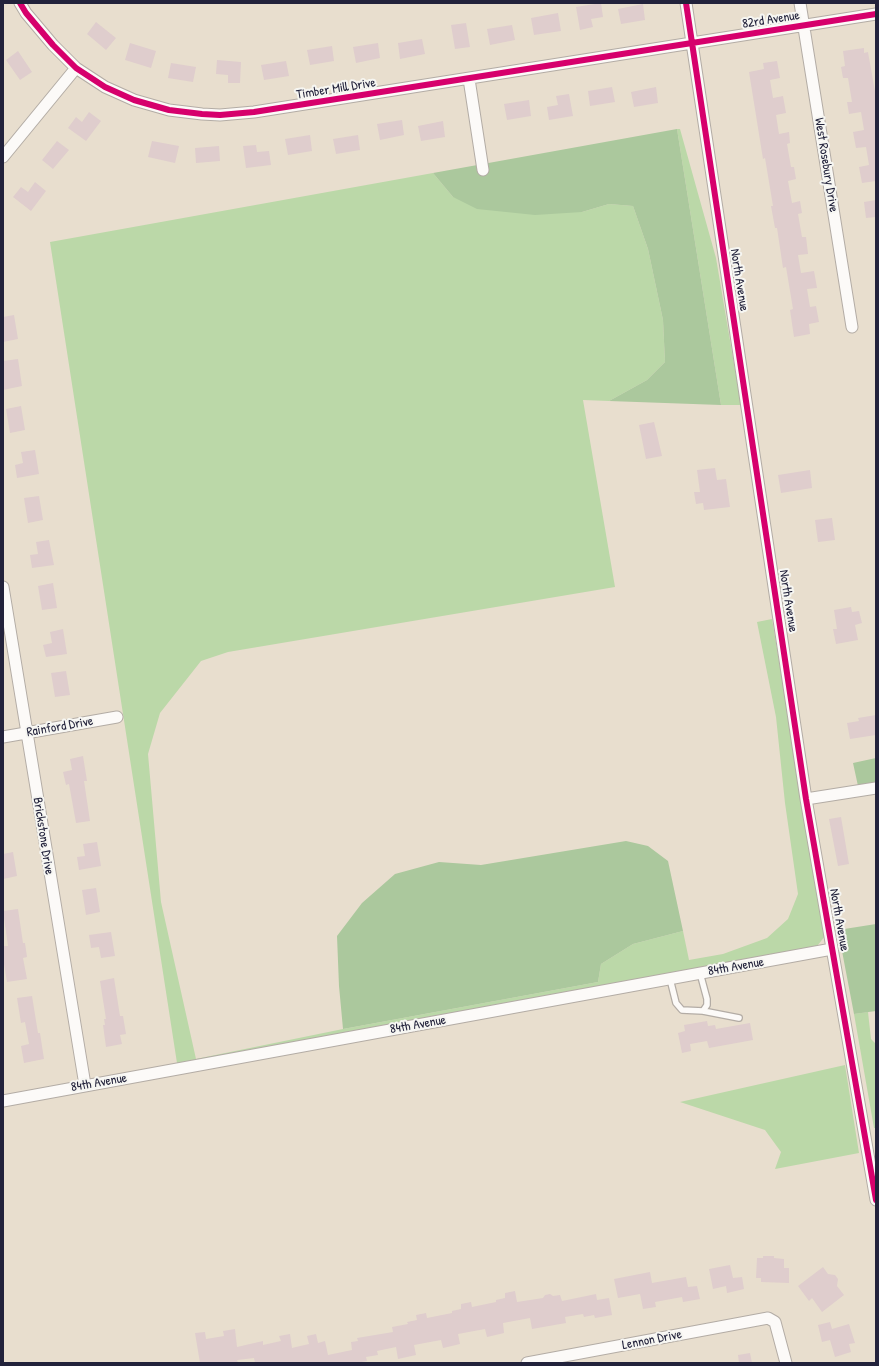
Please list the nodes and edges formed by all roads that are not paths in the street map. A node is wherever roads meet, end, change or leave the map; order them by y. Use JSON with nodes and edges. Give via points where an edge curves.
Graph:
{"nodes":[{"id":1,"x":20,"y":3,"type":"edge"},
{"id":2,"x":686,"y":3,"type":"edge"},
{"id":3,"x":800,"y":3,"type":"edge"},
{"id":4,"x":876,"y":14,"type":"edge"},
{"id":5,"x":804,"y":26,"type":"junction"},
{"id":6,"x":693,"y":43,"type":"junction"},
{"id":7,"x":76,"y":68,"type":"junction"},
{"id":8,"x":469,"y":79,"type":"junction"},
{"id":9,"x":3,"y":157,"type":"edge"},
{"id":10,"x":483,"y":170,"type":"dead end"},
{"id":11,"x":852,"y":327,"type":"dead end"},
{"id":12,"x":3,"y":587,"type":"edge"},
{"id":13,"x":117,"y":717,"type":"dead end"},
{"id":14,"x":26,"y":734,"type":"junction"},
{"id":15,"x":3,"y":737,"type":"edge"},
{"id":16,"x":876,"y":788,"type":"edge"},
{"id":17,"x":806,"y":799,"type":"junction"},
{"id":18,"x":832,"y":949,"type":"junction"},
{"id":19,"x":700,"y":973,"type":"junction"},
{"id":20,"x":670,"y":979,"type":"junction"},
{"id":21,"x":703,"y":1011,"type":"junction"},
{"id":22,"x":739,"y":1018,"type":"dead end"},
{"id":23,"x":85,"y":1085,"type":"junction"},
{"id":24,"x":3,"y":1100,"type":"edge"},
{"id":25,"x":876,"y":1200,"type":"edge"},
{"id":26,"x":527,"y":1363,"type":"edge"},
{"id":27,"x":786,"y":1363,"type":"edge"}],
"edges":[{"from":1,"to":7,"type":"street","name":"Timber Mill Drive","via":[[48,40]]},
{"from":2,"to":6,"type":"street","name":"North Avenue"},
{"from":3,"to":5,"type":"street","name":"West Rosebury Drive"},
{"from":4,"to":5,"type":"street","name":"82rd Avenue"},
{"from":5,"to":6,"type":"street","name":"82rd Avenue"},
{"from":5,"to":11,"type":"street","name":"West Rosebury Drive"},
{"from":6,"to":8,"type":"street","name":"Timber Mill Drive"},
{"from":6,"to":17,"type":"street","name":"North Avenue"},
{"from":7,"to":8,"type":"street","name":"Timber Mill Drive","via":[[105,87],[134,100],[169,110],[220,115],[262,111]]},
{"from":7,"to":9,"type":"street"},
{"from":8,"to":10,"type":"street"},
{"from":12,"to":14,"type":"street","name":"Brickstone Drive"},
{"from":13,"to":14,"type":"street","name":"Rainford Drive"},
{"from":14,"to":15,"type":"street","name":"Rainford Drive"},
{"from":14,"to":23,"type":"street","name":"Brickstone Drive"},
{"from":16,"to":17,"type":"street"},
{"from":17,"to":18,"type":"street","name":"North Avenue"},
{"from":18,"to":19,"type":"street","name":"84th Avenue"},
{"from":18,"to":25,"type":"street","name":"North Avenue"},
{"from":19,"to":20,"type":"street","name":"84th Avenue"},
{"from":19,"to":21,"type":"lane","via":[[708,1005]]},
{"from":20,"to":21,"type":"lane","via":[[676,1003],[682,1010]]},
{"from":20,"to":23,"type":"street","name":"84th Avenue"},
{"from":21,"to":22,"type":"lane"},
{"from":23,"to":24,"type":"street","name":"84th Avenue"},
{"from":26,"to":27,"type":"street","name":"Lennon Drive","via":[[768,1318],[775,1322]]}]}
